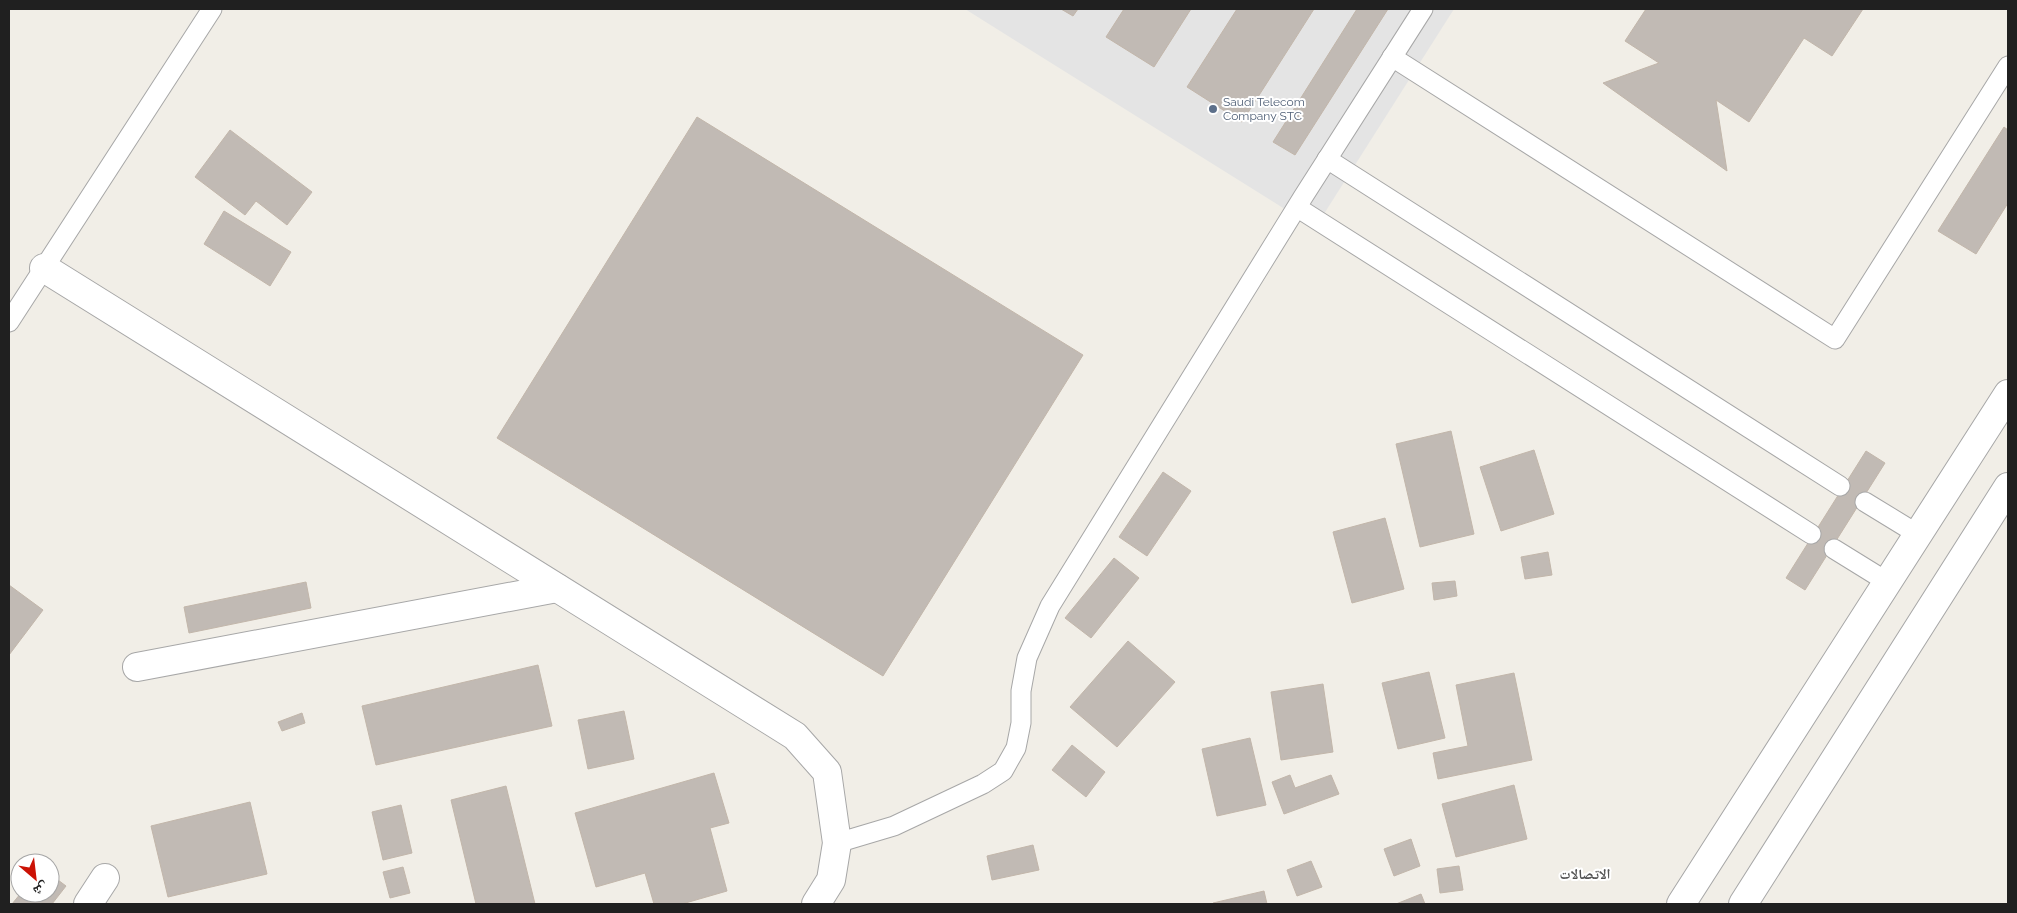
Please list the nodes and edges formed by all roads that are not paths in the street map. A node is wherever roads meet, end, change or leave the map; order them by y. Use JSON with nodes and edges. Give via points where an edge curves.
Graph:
{"nodes":[{"id":1,"x":212,"y":9,"type":"edge"},
{"id":2,"x":1423,"y":9,"type":"edge"},
{"id":3,"x":1392,"y":57,"type":"junction"},
{"id":4,"x":2008,"y":66,"type":"edge"},
{"id":5,"x":1328,"y":159,"type":"junction"},
{"id":6,"x":1298,"y":208,"type":"junction"},
{"id":7,"x":44,"y":268,"type":"junction"},
{"id":8,"x":9,"y":322,"type":"edge"},
{"id":9,"x":2008,"y":394,"type":"edge"},
{"id":10,"x":1840,"y":486,"type":"dead end"},
{"id":11,"x":2008,"y":486,"type":"edge"},
{"id":12,"x":1865,"y":502,"type":"dead end"},
{"id":13,"x":1811,"y":534,"type":"dead end"},
{"id":14,"x":1919,"y":534,"type":"junction"},
{"id":15,"x":1834,"y":549,"type":"dead end"},
{"id":16,"x":1888,"y":583,"type":"junction"},
{"id":17,"x":557,"y":588,"type":"junction"},
{"id":18,"x":137,"y":667,"type":"dead end"},
{"id":19,"x":838,"y":842,"type":"junction"},
{"id":20,"x":105,"y":878,"type":"dead end"},
{"id":21,"x":88,"y":904,"type":"edge"},
{"id":22,"x":816,"y":904,"type":"edge"},
{"id":23,"x":1681,"y":904,"type":"edge"},
{"id":24,"x":1743,"y":904,"type":"edge"}],
"edges":[{"from":1,"to":7,"type":"lane"},
{"from":2,"to":3,"type":"lane"},
{"from":3,"to":4,"type":"lane","via":[[1836,339]]},
{"from":3,"to":5,"type":"lane"},
{"from":5,"to":6,"type":"lane"},
{"from":5,"to":10,"type":"lane"},
{"from":6,"to":13,"type":"lane"},
{"from":6,"to":19,"type":"lane","via":[[1050,606],[1027,658],[1016,748],[1003,771],[983,784],[894,826]]},
{"from":7,"to":8,"type":"lane"},
{"from":7,"to":17,"type":"street"},
{"from":9,"to":14,"type":"street"},
{"from":11,"to":24,"type":"street"},
{"from":12,"to":14,"type":"lane"},
{"from":14,"to":16,"type":"street"},
{"from":15,"to":16,"type":"lane"},
{"from":16,"to":23,"type":"street"},
{"from":17,"to":18,"type":"street"},
{"from":17,"to":19,"type":"street","via":[[795,736],[827,772]]},
{"from":19,"to":22,"type":"street","via":[[831,880]]},
{"from":20,"to":21,"type":"street"}]}
